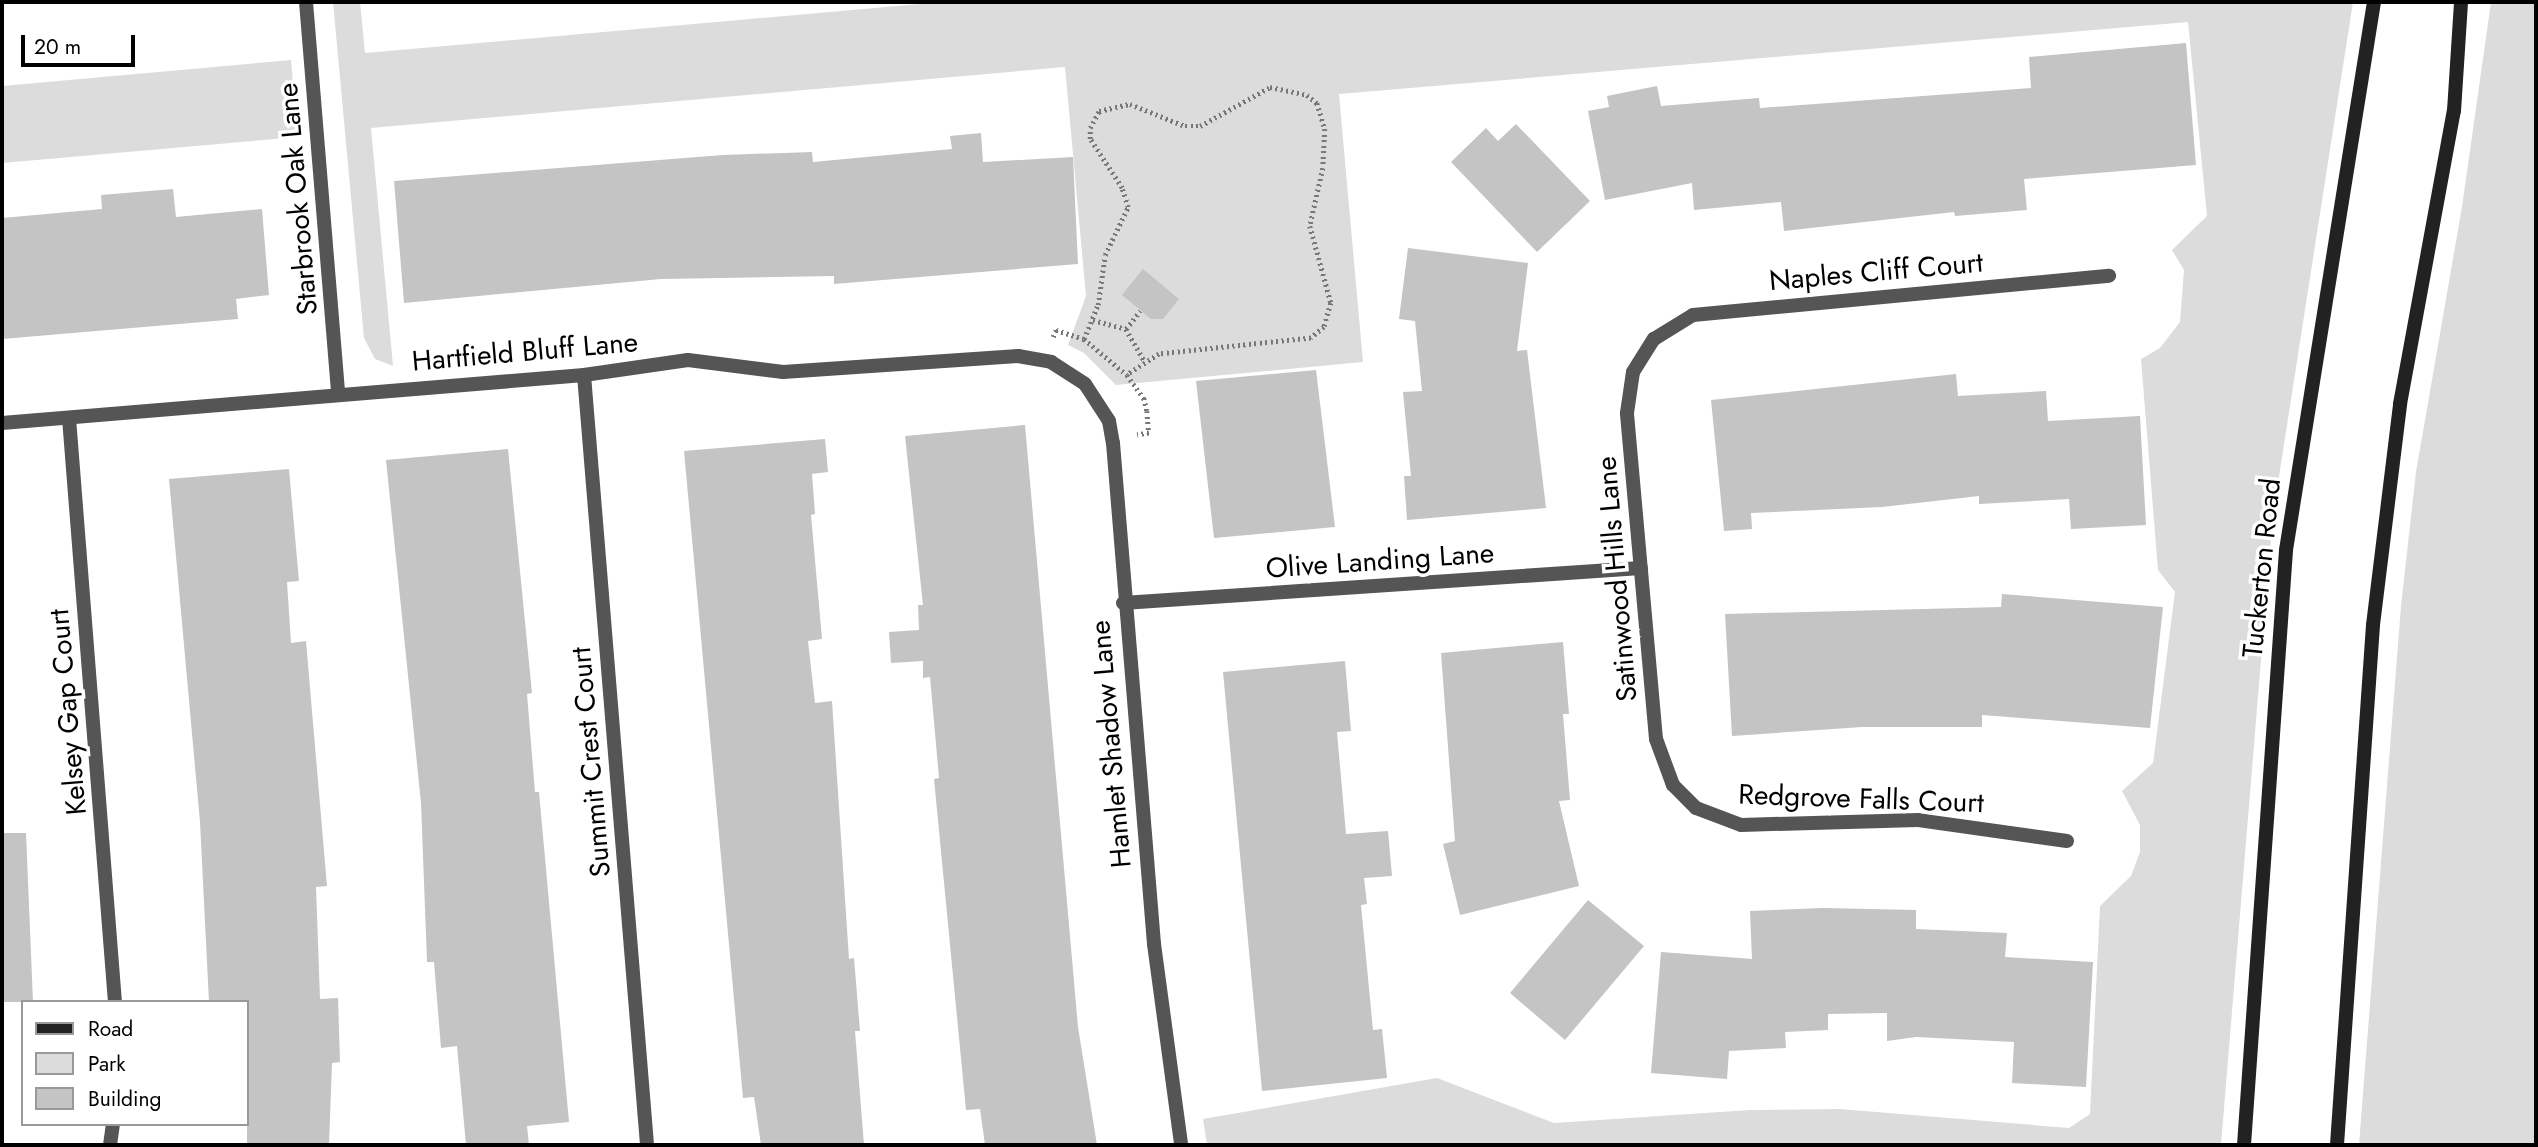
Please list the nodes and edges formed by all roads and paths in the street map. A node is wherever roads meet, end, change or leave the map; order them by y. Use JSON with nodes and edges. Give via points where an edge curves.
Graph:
{"nodes":[{"id":1,"x":306,"y":2,"type":"edge"},
{"id":2,"x":2374,"y":2,"type":"edge"},
{"id":3,"x":2461,"y":2,"type":"edge"},
{"id":4,"x":2109,"y":276,"type":"dead end"},
{"id":5,"x":1140,"y":311,"type":"dead end"},
{"id":6,"x":1093,"y":320,"type":"junction"},
{"id":7,"x":1126,"y":329,"type":"junction"},
{"id":8,"x":1056,"y":330,"type":"dead end"},
{"id":9,"x":1084,"y":339,"type":"junction"},
{"id":10,"x":1654,"y":339,"type":"joint"},
{"id":11,"x":1144,"y":360,"type":"junction"},
{"id":12,"x":1051,"y":362,"type":"joint"},
{"id":13,"x":1127,"y":374,"type":"junction"},
{"id":14,"x":584,"y":375,"type":"junction"},
{"id":15,"x":338,"y":392,"type":"junction"},
{"id":16,"x":69,"y":418,"type":"junction"},
{"id":17,"x":2,"y":423,"type":"edge"},
{"id":18,"x":1149,"y":433,"type":"dead end"},
{"id":19,"x":1641,"y":568,"type":"junction"},
{"id":20,"x":1123,"y":603,"type":"junction"},
{"id":21,"x":1696,"y":808,"type":"joint"},
{"id":22,"x":2067,"y":841,"type":"dead end"},
{"id":23,"x":115,"y":1000,"type":"edge"},
{"id":24,"x":113,"y":1126,"type":"edge"},
{"id":25,"x":110,"y":1145,"type":"edge"},
{"id":26,"x":647,"y":1145,"type":"edge"},
{"id":27,"x":1181,"y":1145,"type":"edge"},
{"id":28,"x":2244,"y":1145,"type":"edge"},
{"id":29,"x":2337,"y":1145,"type":"edge"}],
"edges":[{"from":1,"to":15,"type":"street","name":"Starbrook Oak Lane"},
{"from":2,"to":28,"type":"main road","name":"Tuckerton Road","via":[[2286,550]]},
{"from":3,"to":29,"type":"main road","via":[[2454,111],[2400,404],[2373,625]]},
{"from":4,"to":10,"type":"street","name":"Naples Cliff Court","via":[[1713,310],[1693,315]]},
{"from":5,"to":7,"type":"path"},
{"from":6,"to":7,"type":"path"},
{"from":6,"to":9,"type":"path"},
{"from":6,"to":11,"type":"path","via":[[1105,255],[1128,207],[1122,188],[1090,139],[1099,111],[1130,104],[1185,126],[1200,126],[1270,87],[1307,95],[1317,103],[1325,129],[1323,168],[1310,226],[1331,303],[1324,327],[1311,338],[1264,340],[1212,352],[1170,351]]},
{"from":7,"to":11,"type":"path"},
{"from":8,"to":9,"type":"path"},
{"from":9,"to":13,"type":"path"},
{"from":10,"to":19,"type":"street","name":"Satinwood Hills Lane","via":[[1633,372],[1627,413]]},
{"from":11,"to":13,"type":"path"},
{"from":12,"to":14,"type":"street","name":"Hartfield Bluff Lane","via":[[1018,356],[783,372],[688,360]]},
{"from":12,"to":20,"type":"street","name":"Hamlet Shadow Lane","via":[[1086,384],[1109,421]]},
{"from":13,"to":18,"type":"path","via":[[1144,398]]},
{"from":14,"to":15,"type":"street","name":"Hartfield Bluff Lane"},
{"from":14,"to":26,"type":"street","name":"Summit Crest Court"},
{"from":15,"to":16,"type":"street","name":"Hartfield Bluff Lane"},
{"from":16,"to":17,"type":"street","name":"Hartfield Bluff Lane"},
{"from":16,"to":23,"type":"street","name":"Kelsey Gap Court"},
{"from":19,"to":20,"type":"street","name":"Olive Landing Lane"},
{"from":19,"to":21,"type":"street","name":"Satinwood Hills Lane","via":[[1656,739],[1672,785]]},
{"from":20,"to":27,"type":"street","name":"Hamlet Shadow Lane","via":[[1153,944]]},
{"from":21,"to":22,"type":"street","name":"Redgrove Falls Court","via":[[1741,825],[1918,820]]},
{"from":24,"to":25,"type":"street"}]}
